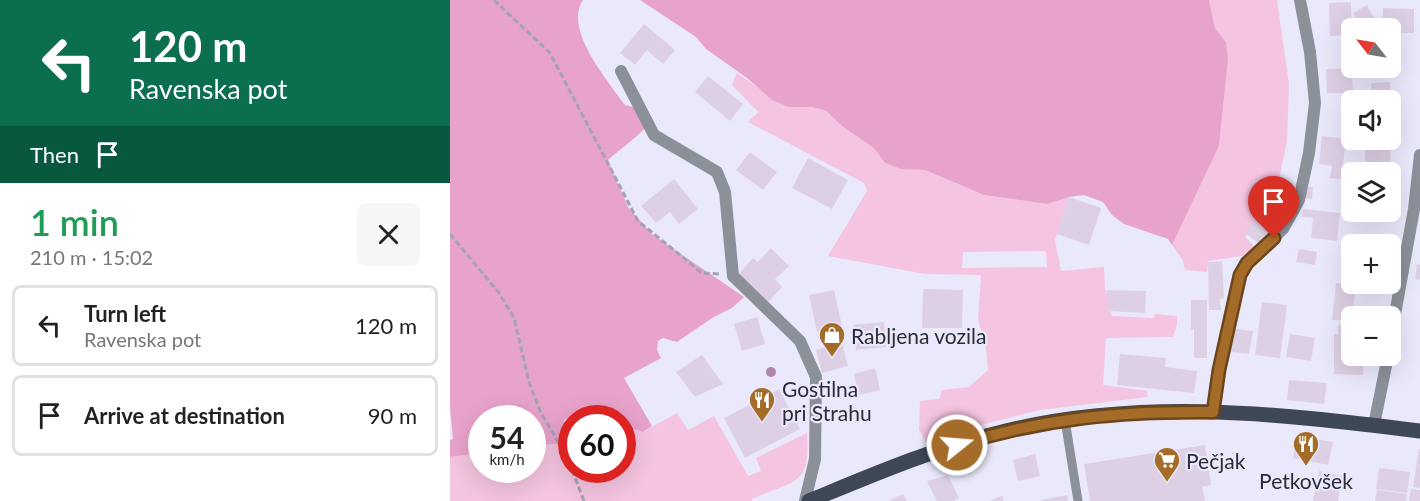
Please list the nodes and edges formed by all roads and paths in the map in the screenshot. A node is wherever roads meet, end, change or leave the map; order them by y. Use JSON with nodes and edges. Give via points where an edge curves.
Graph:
{"nodes":[{"id":1,"x":494,"y":0,"type":"edge"},
{"id":2,"x":1299,"y":0,"type":"edge"},
{"id":3,"x":621,"y":72,"type":"dead end"},
{"id":4,"x":1420,"y":155,"type":"edge"},
{"id":5,"x":1417,"y":209,"type":"edge"},
{"id":6,"x":450,"y":234,"type":"edge"},
{"id":7,"x":733,"y":276,"type":"junction"},
{"id":8,"x":1397,"y":306,"type":"edge"},
{"id":9,"x":1386,"y":366,"type":"edge"},
{"id":10,"x":1213,"y":412,"type":"junction"},
{"id":11,"x":1065,"y":420,"type":"junction"},
{"id":12,"x":1374,"y":425,"type":"junction"},
{"id":13,"x":1420,"y":431,"type":"edge"},
{"id":14,"x":558,"y":441,"type":"edge"},
{"id":15,"x":577,"y":483,"type":"edge"},
{"id":16,"x":584,"y":501,"type":"edge"},
{"id":17,"x":807,"y":501,"type":"edge"},
{"id":18,"x":1078,"y":501,"type":"edge"}],
"edges":[{"from":1,"to":7,"type":"path","via":[[550,53],[638,221],[702,273]]},
{"from":2,"to":10,"type":"street","via":[[1315,103],[1309,153],[1299,200],[1283,229],[1247,263],[1240,275]]},
{"from":3,"to":7,"type":"street","via":[[654,135],[717,172],[725,192]]},
{"from":4,"to":5,"type":"street"},
{"from":5,"to":8,"type":"street"},
{"from":6,"to":14,"type":"path","via":[[499,293],[513,318],[529,382]]},
{"from":7,"to":17,"type":"street","via":[[800,341],[816,376],[815,459]]},
{"from":9,"to":12,"type":"street"},
{"from":10,"to":11,"type":"main road","via":[[1123,413]]},
{"from":10,"to":12,"type":"main road","via":[[1255,412]]},
{"from":11,"to":17,"type":"main road","via":[[957,445]]},
{"from":11,"to":18,"type":"lane"},
{"from":12,"to":13,"type":"main road"},
{"from":15,"to":16,"type":"path"}]}
